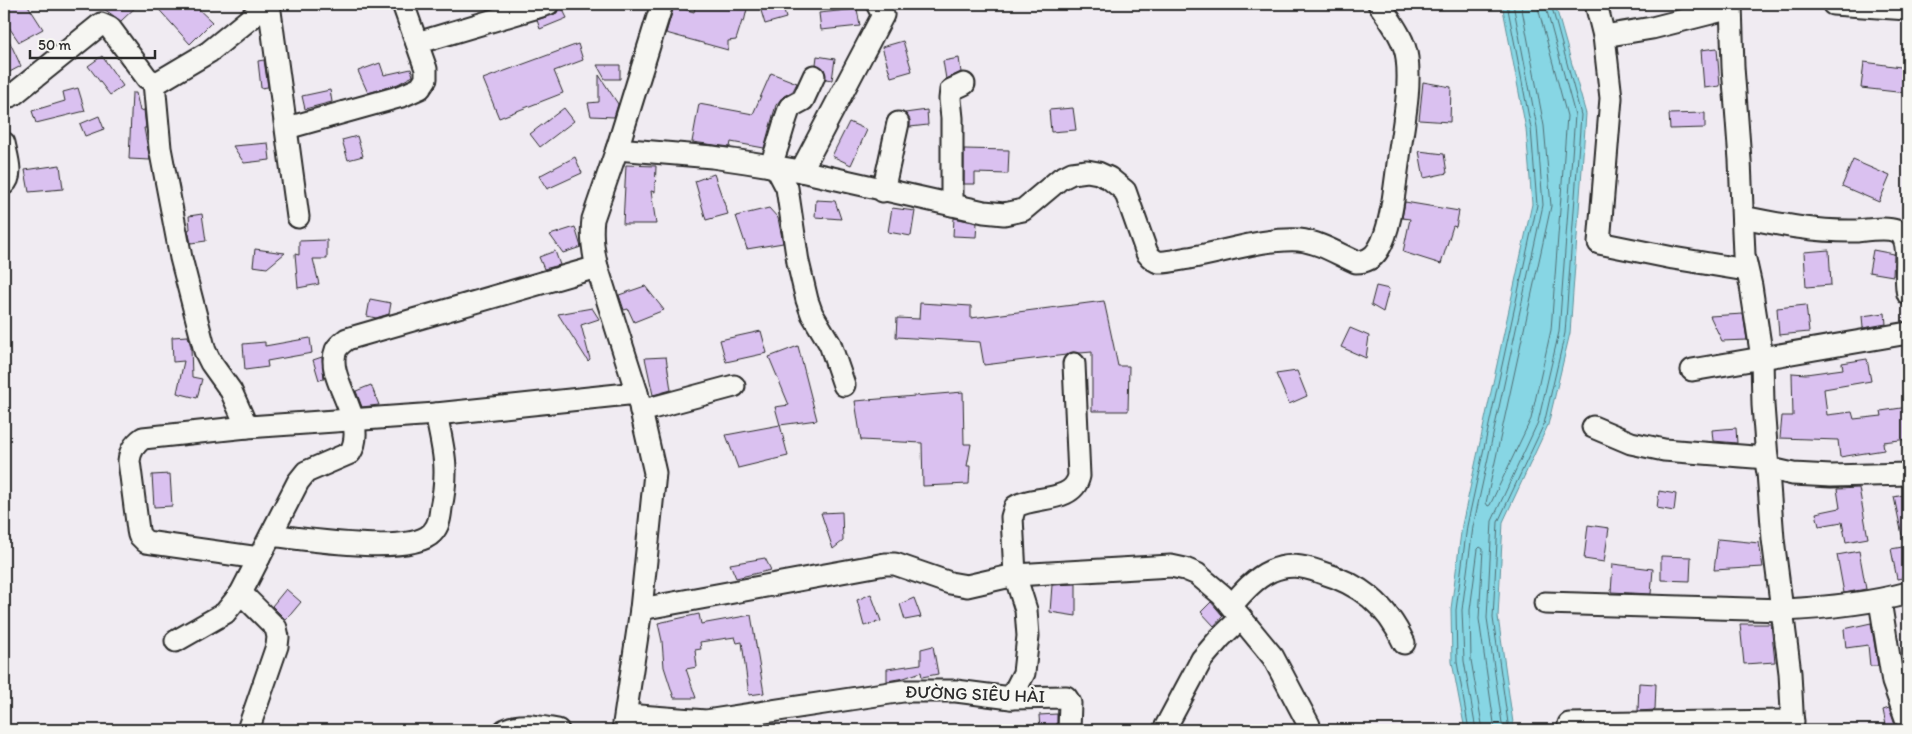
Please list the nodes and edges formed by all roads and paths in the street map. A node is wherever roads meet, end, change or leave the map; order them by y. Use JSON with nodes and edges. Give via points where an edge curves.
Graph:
{"nodes":[{"id":1,"x":268,"y":4,"type":"edge"},
{"id":2,"x":403,"y":4,"type":"edge"},
{"id":3,"x":548,"y":4,"type":"edge"},
{"id":4,"x":662,"y":4,"type":"edge"},
{"id":5,"x":877,"y":4,"type":"edge"},
{"id":6,"x":1379,"y":4,"type":"edge"},
{"id":7,"x":1596,"y":4,"type":"edge"},
{"id":8,"x":1833,"y":4,"type":"edge"},
{"id":9,"x":1731,"y":6,"type":"edge"},
{"id":10,"x":1903,"y":7,"type":"edge"},
{"id":11,"x":1604,"y":36,"type":"junction"},
{"id":12,"x":417,"y":43,"type":"junction"},
{"id":13,"x":814,"y":76,"type":"dead end"},
{"id":14,"x":154,"y":82,"type":"junction"},
{"id":15,"x":964,"y":84,"type":"dead end"},
{"id":16,"x":4,"y":94,"type":"edge"},
{"id":17,"x":898,"y":124,"type":"dead end"},
{"id":18,"x":286,"y":128,"type":"junction"},
{"id":19,"x":4,"y":143,"type":"edge"},
{"id":20,"x":617,"y":149,"type":"junction"},
{"id":21,"x":773,"y":167,"type":"junction"},
{"id":22,"x":801,"y":171,"type":"junction"},
{"id":23,"x":4,"y":184,"type":"edge"},
{"id":24,"x":883,"y":191,"type":"junction"},
{"id":25,"x":952,"y":205,"type":"junction"},
{"id":26,"x":298,"y":217,"type":"dead end"},
{"id":27,"x":1743,"y":217,"type":"junction"},
{"id":28,"x":597,"y":267,"type":"junction"},
{"id":29,"x":1746,"y":270,"type":"junction"},
{"id":30,"x":1908,"y":294,"type":"edge"},
{"id":31,"x":1908,"y":333,"type":"edge"},
{"id":32,"x":1762,"y":358,"type":"junction"},
{"id":33,"x":1074,"y":364,"type":"dead end"},
{"id":34,"x":1692,"y":370,"type":"dead end"},
{"id":35,"x":844,"y":385,"type":"dead end"},
{"id":36,"x":734,"y":386,"type":"dead end"},
{"id":37,"x":639,"y":402,"type":"junction"},
{"id":38,"x":436,"y":414,"type":"junction"},
{"id":39,"x":353,"y":420,"type":"junction"},
{"id":40,"x":247,"y":427,"type":"junction"},
{"id":41,"x":1593,"y":427,"type":"dead end"},
{"id":42,"x":1767,"y":463,"type":"junction"},
{"id":43,"x":1908,"y":474,"type":"edge"},
{"id":44,"x":271,"y":535,"type":"junction"},
{"id":45,"x":259,"y":558,"type":"junction"},
{"id":46,"x":1015,"y":575,"type":"junction"},
{"id":47,"x":242,"y":593,"type":"junction"},
{"id":48,"x":1908,"y":593,"type":"edge"},
{"id":49,"x":1880,"y":600,"type":"junction"},
{"id":50,"x":1545,"y":603,"type":"dead end"},
{"id":51,"x":641,"y":609,"type":"junction"},
{"id":52,"x":1783,"y":610,"type":"junction"},
{"id":53,"x":1236,"y":612,"type":"junction"},
{"id":54,"x":176,"y":641,"type":"dead end"},
{"id":55,"x":1404,"y":643,"type":"dead end"},
{"id":56,"x":1011,"y":698,"type":"junction"},
{"id":57,"x":624,"y":723,"type":"edge"},
{"id":58,"x":1569,"y":724,"type":"dead end"},
{"id":59,"x":1908,"y":724,"type":"edge"},
{"id":60,"x":1793,"y":726,"type":"edge"},
{"id":61,"x":248,"y":730,"type":"edge"},
{"id":62,"x":505,"y":730,"type":"edge"},
{"id":63,"x":558,"y":730,"type":"edge"},
{"id":64,"x":1069,"y":730,"type":"edge"},
{"id":65,"x":1164,"y":730,"type":"edge"},
{"id":66,"x":1309,"y":730,"type":"edge"}],
"edges":[{"from":1,"to":14,"type":"street","via":[[209,52]]},
{"from":1,"to":18,"type":"street"},
{"from":2,"to":12,"type":"street"},
{"from":3,"to":12,"type":"street"},
{"from":4,"to":20,"type":"street"},
{"from":5,"to":22,"type":"street","via":[[883,15]]},
{"from":6,"to":25,"type":"street","via":[[1407,57],[1406,106],[1391,211],[1380,248],[1368,260],[1356,262],[1302,240],[1289,240],[1155,261],[1147,253],[1125,191],[1109,178],[1087,171],[1060,179],[1023,210],[1004,214]]},
{"from":7,"to":11,"type":"street"},
{"from":8,"to":10,"type":"street"},
{"from":9,"to":11,"type":"street","via":[[1652,28]]},
{"from":9,"to":27,"type":"street"},
{"from":11,"to":29,"type":"street","via":[[1611,98],[1599,242]]},
{"from":12,"to":18,"type":"street","via":[[426,69],[426,79],[420,88],[402,96]]},
{"from":13,"to":21,"type":"street","via":[[803,100],[790,107],[781,129]]},
{"from":14,"to":16,"type":"street","via":[[147,78],[110,28],[101,24],[14,94]]},
{"from":14,"to":40,"type":"street","via":[[160,148],[181,258],[205,351],[231,391]]},
{"from":15,"to":25,"type":"street","via":[[951,90],[950,99]]},
{"from":17,"to":24,"type":"street"},
{"from":18,"to":26,"type":"street"},
{"from":19,"to":23,"type":"street","via":[[9,174]]},
{"from":20,"to":21,"type":"street","via":[[712,157]]},
{"from":20,"to":28,"type":"street","via":[[593,219],[591,231]]},
{"from":21,"to":22,"type":"street"},
{"from":21,"to":35,"type":"street","via":[[787,188],[807,300],[830,344]]},
{"from":22,"to":24,"type":"street"},
{"from":24,"to":25,"type":"street"},
{"from":27,"to":29,"type":"street"},
{"from":27,"to":30,"type":"street","via":[[1813,230],[1900,232],[1906,245]]},
{"from":28,"to":37,"type":"street"},
{"from":28,"to":39,"type":"street","via":[[347,339],[336,350],[335,368]]},
{"from":29,"to":32,"type":"street"},
{"from":31,"to":32,"type":"street"},
{"from":32,"to":34,"type":"street"},
{"from":32,"to":42,"type":"street"},
{"from":33,"to":46,"type":"street","via":[[1078,482],[1064,494],[1015,507],[1012,517]]},
{"from":36,"to":37,"type":"street"},
{"from":37,"to":38,"type":"street"},
{"from":37,"to":51,"type":"street","via":[[655,473]]},
{"from":38,"to":39,"type":"street"},
{"from":38,"to":44,"type":"street","via":[[446,466],[444,494],[438,524],[424,539],[349,545]]},
{"from":39,"to":40,"type":"street"},
{"from":39,"to":44,"type":"street","via":[[355,440],[350,453],[306,472]]},
{"from":40,"to":45,"type":"street","via":[[143,438],[133,448],[129,461],[138,530],[146,542]]},
{"from":41,"to":42,"type":"street","via":[[1631,443],[1664,450]]},
{"from":42,"to":43,"type":"street","via":[[1794,474]]},
{"from":42,"to":52,"type":"street"},
{"from":44,"to":45,"type":"street"},
{"from":45,"to":47,"type":"street"},
{"from":46,"to":51,"type":"street","via":[[967,586],[895,564],[884,564]]},
{"from":46,"to":53,"type":"street","via":[[1171,566],[1197,574]]},
{"from":46,"to":56,"type":"street","via":[[1026,610],[1028,636],[1024,673]]},
{"from":47,"to":54,"type":"street","via":[[225,613]]},
{"from":47,"to":61,"type":"street","via":[[276,628],[278,637]]},
{"from":48,"to":49,"type":"street"},
{"from":49,"to":52,"type":"street"},
{"from":49,"to":59,"type":"street","via":[[1893,682]]},
{"from":50,"to":52,"type":"street"},
{"from":51,"to":57,"type":"street"},
{"from":52,"to":60,"type":"street"},
{"from":53,"to":55,"type":"street","via":[[1245,589],[1272,570],[1305,567],[1340,578],[1368,594],[1397,628]]},
{"from":53,"to":65,"type":"street","via":[[1220,638],[1202,658]]},
{"from":53,"to":66,"type":"street","via":[[1273,657]]},
{"from":56,"to":57,"type":"street","name":"ĐƯỜNG SIÊU HÀI","via":[[956,691],[903,691],[706,721]]},
{"from":56,"to":64,"type":"street","name":"ĐƯỜNG SIÊU HÀI","via":[[1066,697],[1070,703]]},
{"from":58,"to":60,"type":"street"},
{"from":62,"to":63,"type":"street","via":[[525,725]]}]}
